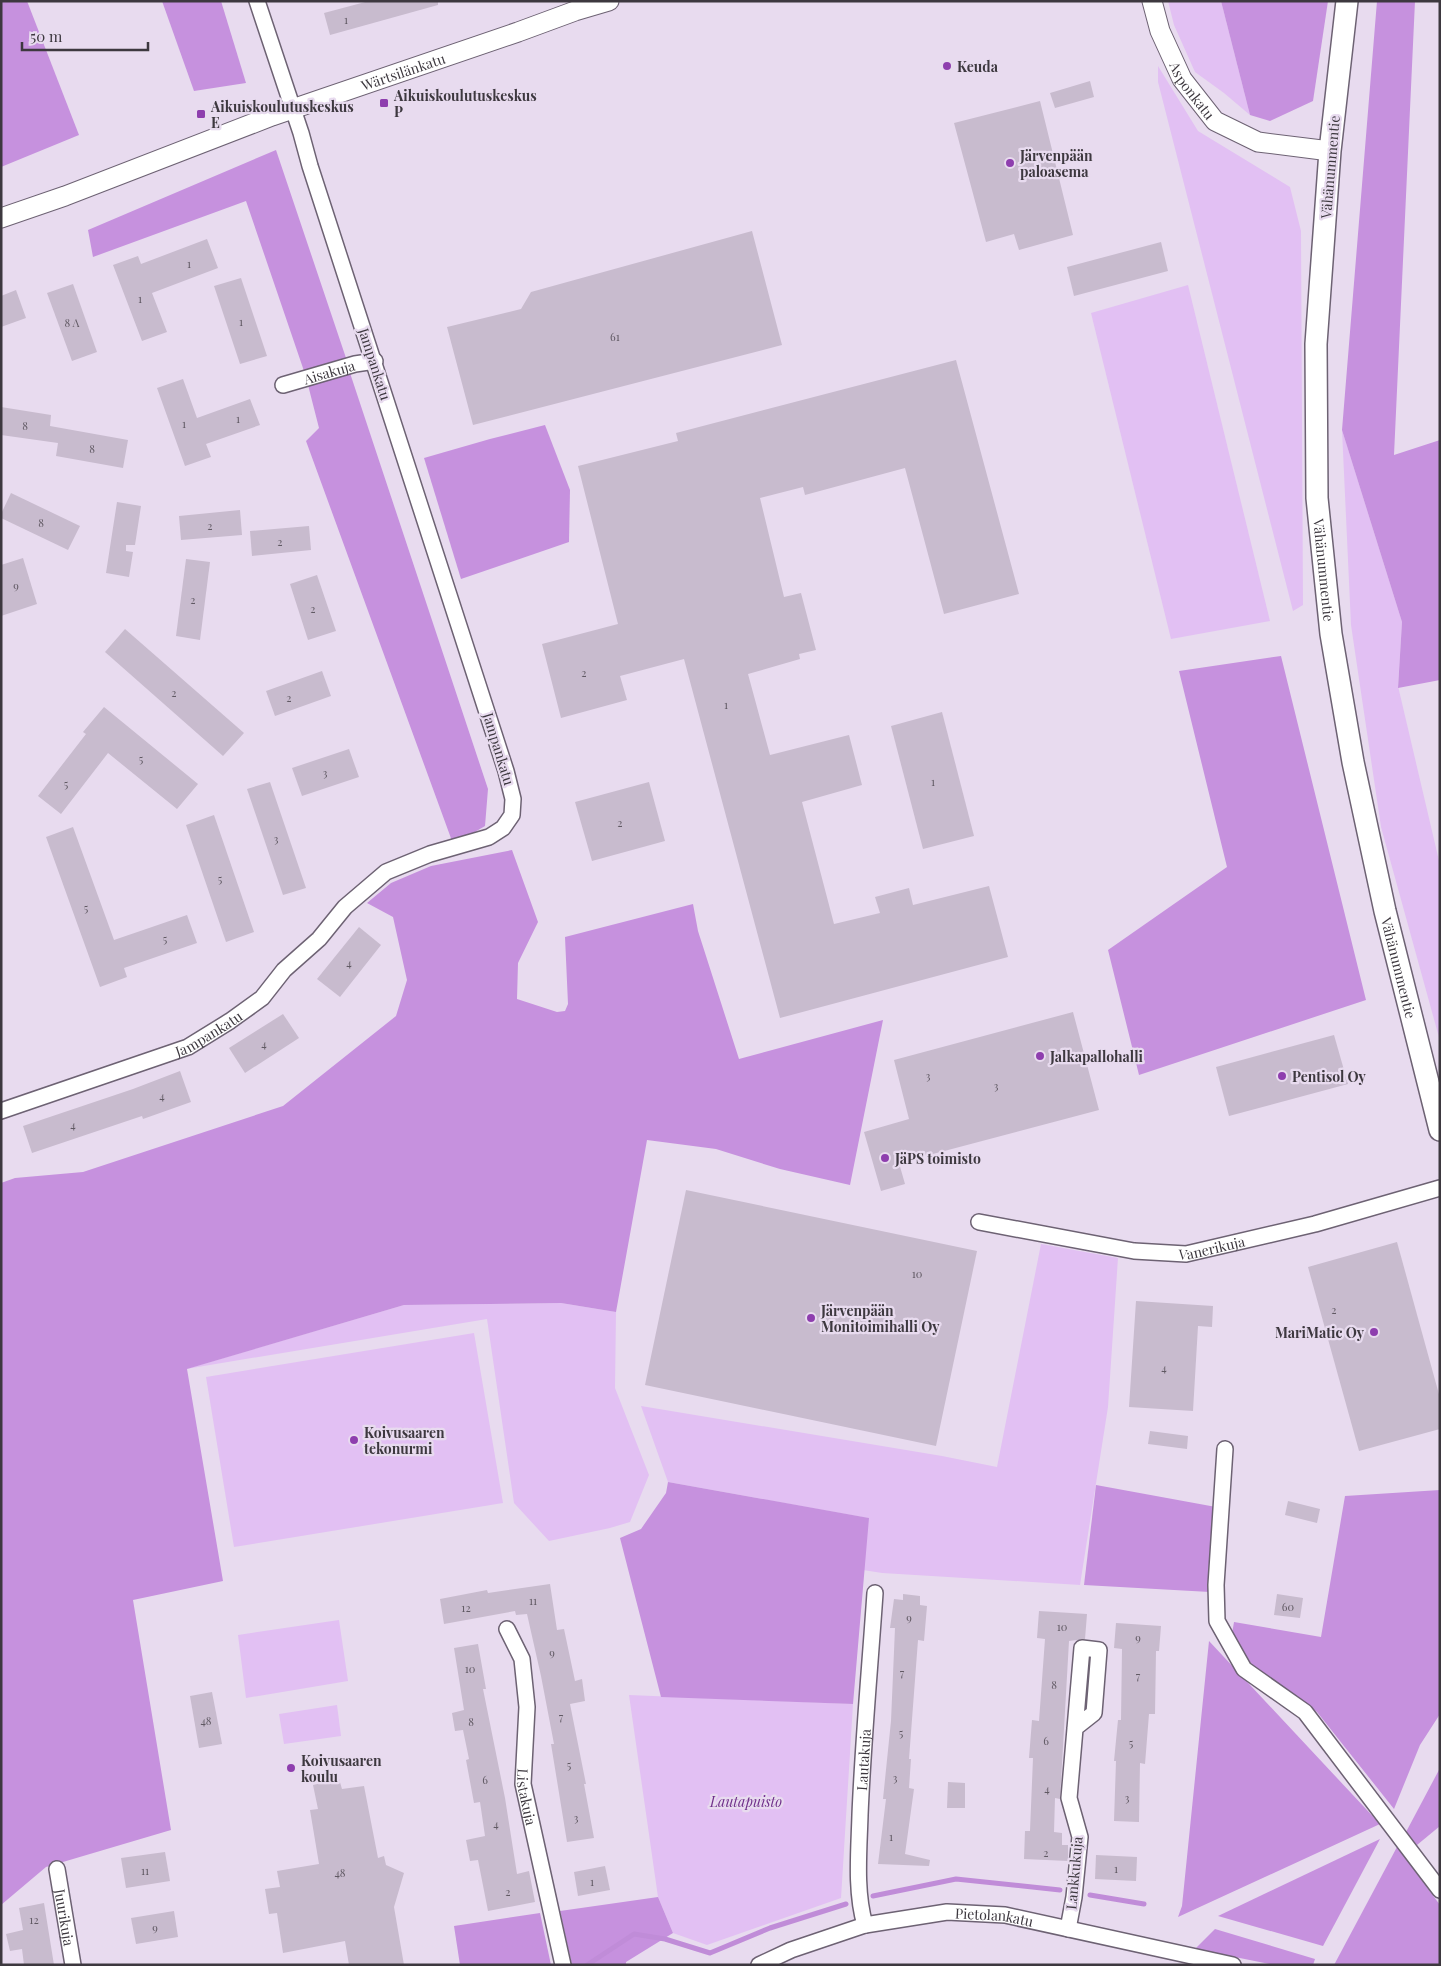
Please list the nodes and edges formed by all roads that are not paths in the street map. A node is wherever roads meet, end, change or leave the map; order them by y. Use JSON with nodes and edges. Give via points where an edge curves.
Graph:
{"nodes":[{"id":1,"x":258,"y":1,"type":"edge"},
{"id":2,"x":609,"y":1,"type":"edge"},
{"id":3,"x":1152,"y":1,"type":"edge"},
{"id":4,"x":1347,"y":1,"type":"edge"},
{"id":5,"x":573,"y":6,"type":"edge"},
{"id":6,"x":292,"y":109,"type":"junction"},
{"id":7,"x":1330,"y":151,"type":"junction"},
{"id":8,"x":1,"y":218,"type":"edge"},
{"id":9,"x":375,"y":361,"type":"junction"},
{"id":10,"x":283,"y":385,"type":"dead end"},
{"id":11,"x":1,"y":1111,"type":"edge"},
{"id":12,"x":1440,"y":1130,"type":"edge"},
{"id":13,"x":1440,"y":1188,"type":"edge"},
{"id":14,"x":979,"y":1222,"type":"dead end"},
{"id":15,"x":1225,"y":1449,"type":"dead end"},
{"id":16,"x":874,"y":1593,"type":"dead end"},
{"id":17,"x":508,"y":1629,"type":"dead end"},
{"id":18,"x":1075,"y":1728,"type":"dead end"},
{"id":19,"x":58,"y":1869,"type":"dead end"},
{"id":20,"x":1440,"y":1890,"type":"edge"},
{"id":21,"x":865,"y":1925,"type":"junction"},
{"id":22,"x":1068,"y":1929,"type":"junction"},
{"id":23,"x":73,"y":1965,"type":"edge"},
{"id":24,"x":563,"y":1965,"type":"edge"},
{"id":25,"x":759,"y":1965,"type":"edge"},
{"id":26,"x":1233,"y":1965,"type":"edge"}],
"edges":[{"from":1,"to":6,"type":"street","name":"Jampankatu"},
{"from":2,"to":5,"type":"street","name":"Wärtsilänkatu"},
{"from":3,"to":7,"type":"street","name":"Asponkatu","via":[[1160,31],[1182,79],[1215,121],[1258,142]]},
{"from":4,"to":7,"type":"main road","name":"Vähänummentie"},
{"from":5,"to":6,"type":"street","name":"Wärtsilänkatu","via":[[518,32]]},
{"from":6,"to":8,"type":"street","name":"Wärtsilänkatu"},
{"from":6,"to":9,"type":"street","name":"Jampankatu"},
{"from":7,"to":12,"type":"main road","name":"Vähänummentie","via":[[1316,344],[1317,498],[1331,634],[1352,762],[1385,911]]},
{"from":9,"to":10,"type":"street","name":"Aisakuja"},
{"from":9,"to":11,"type":"street","name":"Jampankatu","via":[[509,781],[512,816],[503,828],[489,837],[430,854],[386,872],[345,907],[319,939],[284,970],[262,998],[188,1047]]},
{"from":13,"to":14,"type":"street","name":"Vanerikuja","via":[[1315,1224],[1186,1254],[1134,1251]]},
{"from":15,"to":20,"type":"street","via":[[1216,1585],[1217,1621],[1244,1669],[1305,1712]]},
{"from":16,"to":21,"type":"street","name":"Lautakuja","via":[[859,1846],[860,1908]]},
{"from":17,"to":24,"type":"street","name":"Listakuja","via":[[522,1659],[527,1707],[523,1784]]},
{"from":18,"to":22,"type":"street","name":"Lankkukuja","via":[[1069,1798],[1080,1837]]},
{"from":19,"to":23,"type":"street","name":"Juurikuja"},
{"from":21,"to":22,"type":"street","name":"Pietolankatu","via":[[947,1912],[1004,1915]]},
{"from":21,"to":25,"type":"street","name":"Pietolankatu","via":[[791,1950]]},
{"from":22,"to":26,"type":"street","name":"Pietolankatu"}]}
